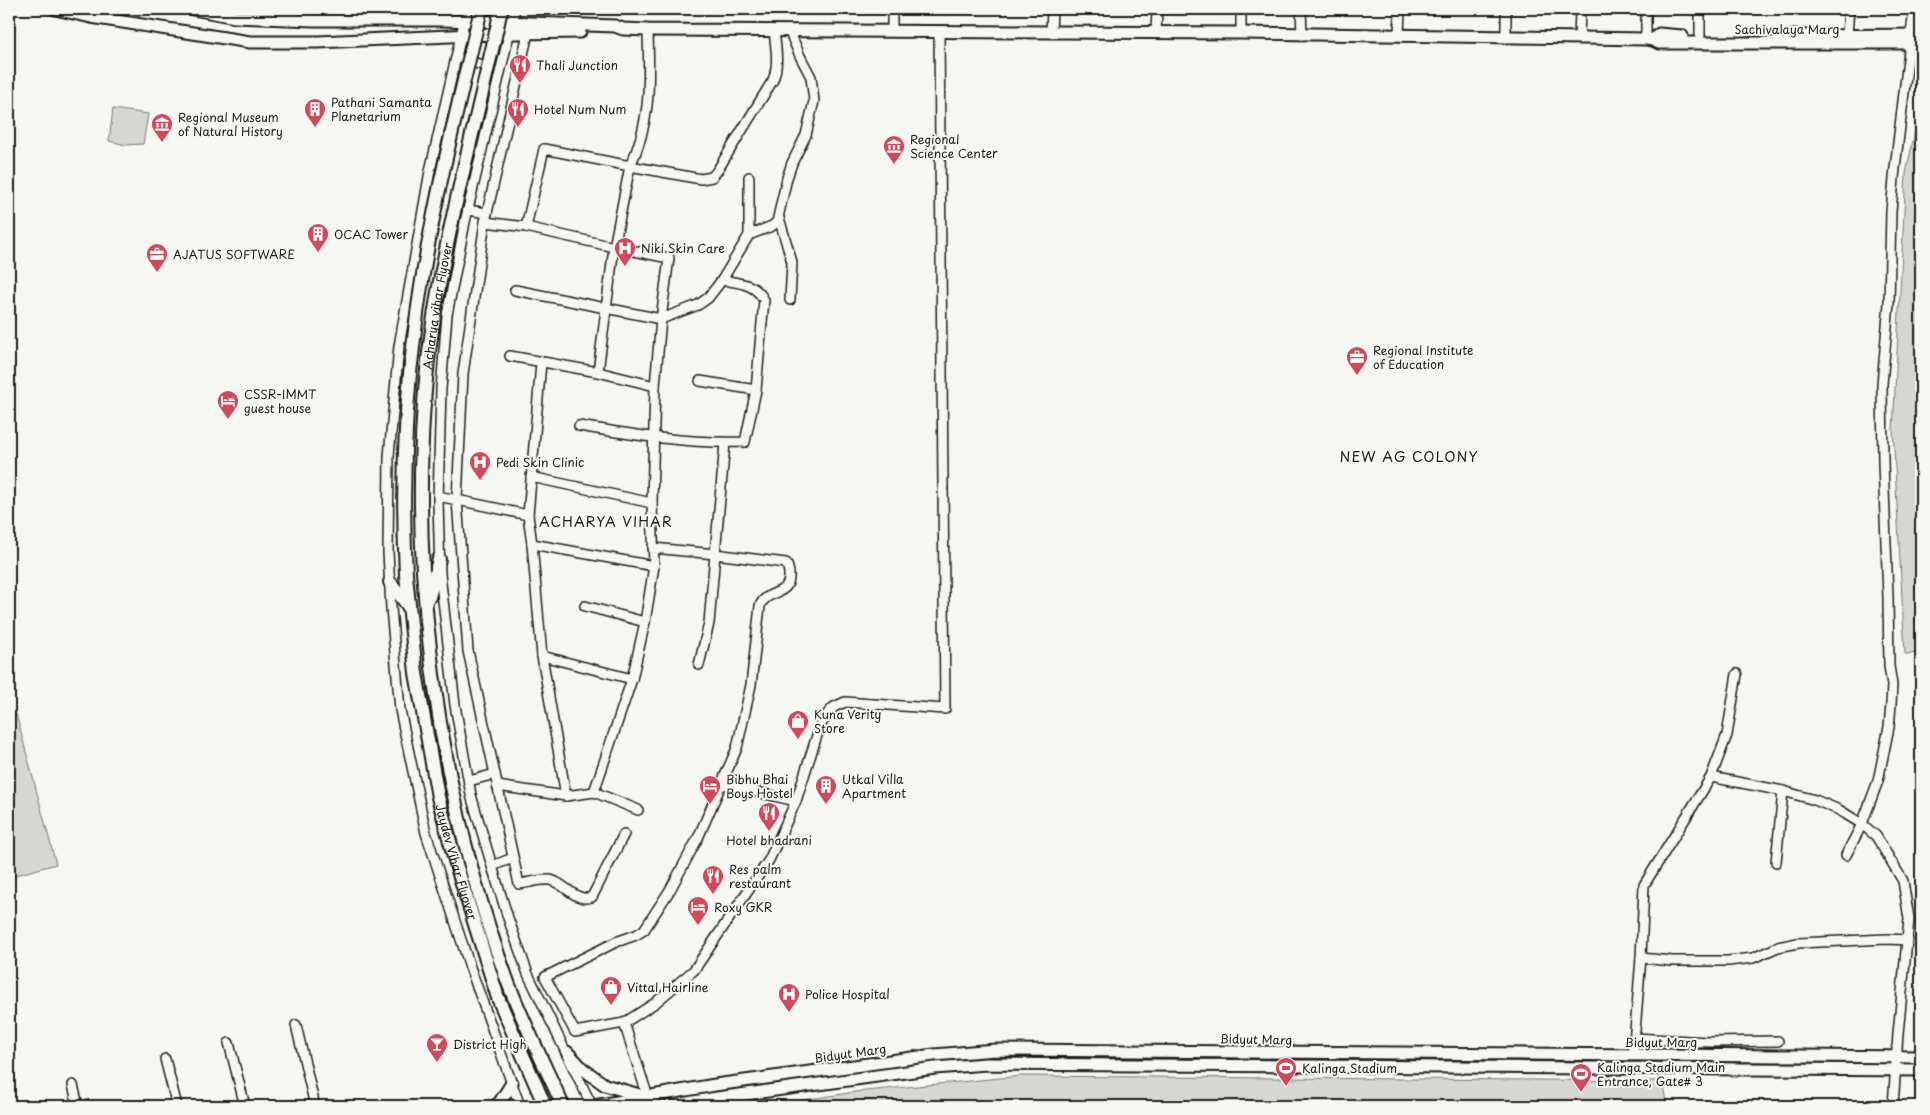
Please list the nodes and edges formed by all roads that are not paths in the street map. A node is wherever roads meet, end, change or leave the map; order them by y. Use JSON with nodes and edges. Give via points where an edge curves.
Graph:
{"nodes":[{"id":1,"x":55,"y":9,"type":"edge"},
{"id":2,"x":193,"y":9,"type":"edge"},
{"id":3,"x":467,"y":9,"type":"edge"},
{"id":4,"x":481,"y":9,"type":"edge"},
{"id":5,"x":501,"y":9,"type":"edge"},
{"id":6,"x":515,"y":9,"type":"edge"},
{"id":7,"x":892,"y":9,"type":"edge"},
{"id":8,"x":1052,"y":9,"type":"edge"},
{"id":9,"x":1156,"y":9,"type":"edge"},
{"id":10,"x":1241,"y":9,"type":"edge"},
{"id":11,"x":1301,"y":9,"type":"edge"},
{"id":12,"x":1400,"y":9,"type":"edge"},
{"id":13,"x":1506,"y":9,"type":"edge"},
{"id":14,"x":1580,"y":9,"type":"edge"},
{"id":15,"x":1646,"y":9,"type":"edge"},
{"id":16,"x":1700,"y":9,"type":"edge"},
{"id":17,"x":1849,"y":9,"type":"edge"},
{"id":18,"x":1914,"y":9,"type":"edge"},
{"id":19,"x":464,"y":20,"type":"junction"},
{"id":20,"x":510,"y":27,"type":"junction"},
{"id":21,"x":623,"y":29,"type":"junction"},
{"id":22,"x":648,"y":30,"type":"junction"},
{"id":23,"x":789,"y":30,"type":"junction"},
{"id":24,"x":774,"y":31,"type":"junction"},
{"id":25,"x":892,"y":31,"type":"junction"},
{"id":26,"x":939,"y":32,"type":"junction"},
{"id":27,"x":528,"y":33,"type":"junction"},
{"id":28,"x":1051,"y":33,"type":"junction"},
{"id":29,"x":1241,"y":33,"type":"junction"},
{"id":30,"x":1156,"y":34,"type":"junction"},
{"id":31,"x":1302,"y":35,"type":"junction"},
{"id":32,"x":1399,"y":35,"type":"junction"},
{"id":33,"x":1847,"y":35,"type":"junction"},
{"id":34,"x":461,"y":36,"type":"junction"},
{"id":35,"x":1700,"y":36,"type":"junction"},
{"id":36,"x":1506,"y":38,"type":"junction"},
{"id":37,"x":1579,"y":39,"type":"junction"},
{"id":38,"x":1916,"y":39,"type":"edge"},
{"id":39,"x":1649,"y":40,"type":"junction"},
{"id":40,"x":456,"y":58,"type":"junction"},
{"id":41,"x":498,"y":82,"type":"junction"},
{"id":42,"x":630,"y":166,"type":"junction"},
{"id":43,"x":749,"y":177,"type":"dead end"},
{"id":44,"x":468,"y":210,"type":"junction"},
{"id":45,"x":486,"y":218,"type":"junction"},
{"id":46,"x":779,"y":218,"type":"junction"},
{"id":47,"x":526,"y":227,"type":"junction"},
{"id":48,"x":749,"y":235,"type":"junction"},
{"id":49,"x":614,"y":247,"type":"junction"},
{"id":50,"x":722,"y":280,"type":"junction"},
{"id":51,"x":516,"y":290,"type":"dead end"},
{"id":52,"x":790,"y":300,"type":"dead end"},
{"id":53,"x":606,"y":307,"type":"junction"},
{"id":54,"x":661,"y":319,"type":"junction"},
{"id":55,"x":510,"y":356,"type":"dead end"},
{"id":56,"x":541,"y":363,"type":"junction"},
{"id":57,"x":598,"y":372,"type":"junction"},
{"id":58,"x":700,"y":381,"type":"dead end"},
{"id":59,"x":655,"y":386,"type":"junction"},
{"id":60,"x":756,"y":390,"type":"junction"},
{"id":61,"x":579,"y":426,"type":"dead end"},
{"id":62,"x":654,"y":438,"type":"junction"},
{"id":63,"x":725,"y":442,"type":"junction"},
{"id":64,"x":531,"y":477,"type":"junction"},
{"id":65,"x":438,"y":496,"type":"junction"},
{"id":66,"x":457,"y":500,"type":"junction"},
{"id":67,"x":652,"y":503,"type":"junction"},
{"id":68,"x":528,"y":515,"type":"junction"},
{"id":69,"x":532,"y":544,"type":"junction"},
{"id":70,"x":653,"y":548,"type":"junction"},
{"id":71,"x":715,"y":554,"type":"junction"},
{"id":72,"x":439,"y":559,"type":"junction"},
{"id":73,"x":654,"y":566,"type":"junction"},
{"id":74,"x":390,"y":582,"type":"junction"},
{"id":75,"x":585,"y":606,"type":"dead end"},
{"id":76,"x":409,"y":607,"type":"junction"},
{"id":77,"x":426,"y":608,"type":"junction"},
{"id":78,"x":645,"y":622,"type":"junction"},
{"id":79,"x":542,"y":656,"type":"junction"},
{"id":80,"x":699,"y":665,"type":"dead end"},
{"id":81,"x":1737,"y":674,"type":"dead end"},
{"id":82,"x":632,"y":679,"type":"junction"},
{"id":83,"x":495,"y":774,"type":"junction"},
{"id":84,"x":1712,"y":777,"type":"junction"},
{"id":85,"x":469,"y":781,"type":"junction"},
{"id":86,"x":722,"y":784,"type":"junction"},
{"id":87,"x":497,"y":786,"type":"junction"},
{"id":88,"x":1783,"y":790,"type":"junction"},
{"id":89,"x":594,"y":792,"type":"junction"},
{"id":90,"x":566,"y":796,"type":"junction"},
{"id":91,"x":796,"y":801,"type":"junction"},
{"id":92,"x":638,"y":810,"type":"dead end"},
{"id":93,"x":1862,"y":824,"type":"junction"},
{"id":94,"x":624,"y":834,"type":"dead end"},
{"id":95,"x":1846,"y":855,"type":"dead end"},
{"id":96,"x":513,"y":858,"type":"junction"},
{"id":97,"x":1776,"y":862,"type":"dead end"},
{"id":98,"x":492,"y":866,"type":"junction"},
{"id":99,"x":1908,"y":940,"type":"junction"},
{"id":100,"x":1641,"y":958,"type":"junction"},
{"id":101,"x":624,"y":1023,"type":"junction"},
{"id":102,"x":296,"y":1025,"type":"dead end"},
{"id":103,"x":1634,"y":1038,"type":"junction"},
{"id":104,"x":1778,"y":1041,"type":"dead end"},
{"id":105,"x":228,"y":1042,"type":"dead end"},
{"id":106,"x":566,"y":1052,"type":"junction"},
{"id":107,"x":1633,"y":1055,"type":"junction"},
{"id":108,"x":1896,"y":1057,"type":"junction"},
{"id":109,"x":1921,"y":1057,"type":"edge"},
{"id":110,"x":165,"y":1059,"type":"dead end"},
{"id":111,"x":1896,"y":1069,"type":"junction"},
{"id":112,"x":1921,"y":1070,"type":"edge"},
{"id":113,"x":512,"y":1083,"type":"junction"},
{"id":114,"x":74,"y":1085,"type":"dead end"},
{"id":115,"x":648,"y":1097,"type":"junction"},
{"id":116,"x":78,"y":1106,"type":"edge"},
{"id":117,"x":177,"y":1106,"type":"edge"},
{"id":118,"x":245,"y":1106,"type":"edge"},
{"id":119,"x":315,"y":1106,"type":"edge"},
{"id":120,"x":495,"y":1106,"type":"edge"},
{"id":121,"x":520,"y":1106,"type":"edge"},
{"id":122,"x":545,"y":1106,"type":"edge"},
{"id":123,"x":563,"y":1106,"type":"edge"},
{"id":124,"x":593,"y":1106,"type":"edge"},
{"id":125,"x":670,"y":1106,"type":"edge"},
{"id":126,"x":1893,"y":1106,"type":"edge"}],
"edges":[{"from":1,"to":34,"type":"main road","via":[[250,42]]},
{"from":2,"to":19,"type":"main road","name":"Sachivalaya Marg","via":[[235,16],[314,20]]},
{"from":3,"to":19,"type":"street"},
{"from":4,"to":76,"type":"highway","name":"Acharya vihar Flyover","bridge":true,"via":[[431,231],[409,376],[404,465]]},
{"from":5,"to":77,"type":"highway","name":"Acharya vihar Flyover","bridge":true,"via":[[453,216],[431,337],[420,467]]},
{"from":6,"to":20,"type":"street"},
{"from":7,"to":25,"type":"street"},
{"from":8,"to":28,"type":"street"},
{"from":9,"to":30,"type":"street"},
{"from":10,"to":29,"type":"street"},
{"from":11,"to":31,"type":"street"},
{"from":12,"to":32,"type":"street"},
{"from":13,"to":36,"type":"street"},
{"from":14,"to":37,"type":"street"},
{"from":15,"to":39,"type":"street"},
{"from":16,"to":35,"type":"street"},
{"from":17,"to":33,"type":"street"},
{"from":18,"to":38,"type":"street"},
{"from":19,"to":20,"type":"main road","name":"Sachivalaya Marg"},
{"from":19,"to":34,"type":"street"},
{"from":20,"to":21,"type":"main road","name":"Sachivalaya Marg","via":[[614,26]]},
{"from":20,"to":27,"type":"main road","name":"Sachivalaya Marg"},
{"from":20,"to":34,"type":"main road"},
{"from":20,"to":41,"type":"street"},
{"from":21,"to":22,"type":"main road","name":"Sachivalaya Marg"},
{"from":21,"to":27,"type":"main road","name":"Sachivalaya Marg","via":[[616,32]]},
{"from":22,"to":24,"type":"main road","name":"Sachivalaya Marg"},
{"from":22,"to":42,"type":"street","via":[[646,115],[643,136]]},
{"from":23,"to":24,"type":"main road","name":"Sachivalaya Marg"},
{"from":23,"to":25,"type":"main road","name":"Sachivalaya Marg"},
{"from":23,"to":46,"type":"street","via":[[811,77],[814,101],[806,135],[787,178]]},
{"from":24,"to":42,"type":"street","via":[[777,55],[773,80],[712,177],[702,179]]},
{"from":25,"to":26,"type":"main road","name":"Sachivalaya Marg"},
{"from":26,"to":28,"type":"main road","name":"Sachivalaya Marg"},
{"from":26,"to":91,"type":"street","via":[[945,709],[845,702],[834,707],[820,726]]},
{"from":27,"to":45,"type":"street"},
{"from":28,"to":30,"type":"main road","name":"Sachivalaya Marg"},
{"from":29,"to":30,"type":"main road","name":"Sachivalaya Marg"},
{"from":29,"to":31,"type":"main road","name":"Sachivalaya Marg"},
{"from":31,"to":32,"type":"main road","name":"Sachivalaya Marg"},
{"from":32,"to":36,"type":"main road","name":"Sachivalaya Marg"},
{"from":33,"to":35,"type":"main road","name":"Sachivalaya Marg"},
{"from":33,"to":38,"type":"main road","name":"Sachivalaya Marg"},
{"from":34,"to":40,"type":"street"},
{"from":35,"to":39,"type":"main road","name":"Sachivalaya Marg","via":[[1659,34]]},
{"from":36,"to":37,"type":"main road","name":"Sachivalaya Marg"},
{"from":37,"to":39,"type":"main road","name":"Sachivalaya Marg"},
{"from":38,"to":39,"type":"main road","name":"Sachivalaya Marg","via":[[1659,43]]},
{"from":38,"to":93,"type":"street","via":[[1902,106],[1891,211],[1889,303],[1882,384],[1891,705],[1878,781]]},
{"from":40,"to":41,"type":"street","via":[[492,68]]},
{"from":40,"to":74,"type":"street","via":[[430,171],[400,346],[389,451]]},
{"from":41,"to":44,"type":"street"},
{"from":42,"to":47,"type":"street","via":[[544,149]]},
{"from":42,"to":49,"type":"street"},
{"from":43,"to":48,"type":"street"},
{"from":44,"to":45,"type":"street"},
{"from":44,"to":65,"type":"street","via":[[448,315],[441,389]]},
{"from":45,"to":47,"type":"street"},
{"from":45,"to":66,"type":"street","via":[[463,374]]},
{"from":46,"to":48,"type":"street","via":[[772,226]]},
{"from":46,"to":52,"type":"street","via":[[792,262]]},
{"from":47,"to":49,"type":"street"},
{"from":48,"to":50,"type":"street"},
{"from":49,"to":53,"type":"street"},
{"from":49,"to":54,"type":"street","via":[[669,258]]},
{"from":50,"to":54,"type":"street","via":[[698,305]]},
{"from":50,"to":60,"type":"street","via":[[756,288],[764,300]]},
{"from":51,"to":53,"type":"street"},
{"from":53,"to":54,"type":"street"},
{"from":53,"to":57,"type":"street"},
{"from":54,"to":59,"type":"street"},
{"from":55,"to":56,"type":"street"},
{"from":56,"to":57,"type":"street"},
{"from":56,"to":64,"type":"street"},
{"from":57,"to":59,"type":"street"},
{"from":58,"to":60,"type":"street"},
{"from":59,"to":62,"type":"street"},
{"from":60,"to":63,"type":"street","via":[[745,442]]},
{"from":61,"to":62,"type":"street"},
{"from":62,"to":63,"type":"street"},
{"from":62,"to":67,"type":"street"},
{"from":63,"to":71,"type":"street"},
{"from":64,"to":67,"type":"street"},
{"from":64,"to":68,"type":"street"},
{"from":65,"to":66,"type":"street"},
{"from":65,"to":72,"type":"street"},
{"from":66,"to":68,"type":"street"},
{"from":66,"to":83,"type":"street","via":[[468,651]]},
{"from":67,"to":70,"type":"street"},
{"from":68,"to":69,"type":"street"},
{"from":69,"to":73,"type":"street"},
{"from":69,"to":79,"type":"street"},
{"from":70,"to":71,"type":"street"},
{"from":70,"to":73,"type":"street"},
{"from":71,"to":80,"type":"street","via":[[709,623]]},
{"from":71,"to":86,"type":"street","via":[[786,563],[790,581],[786,588],[766,597],[760,606],[745,718]]},
{"from":72,"to":77,"type":"highway"},
{"from":72,"to":85,"type":"street","via":[[455,705]]},
{"from":73,"to":78,"type":"street"},
{"from":74,"to":76,"type":"highway"},
{"from":74,"to":113,"type":"street","via":[[400,710],[426,833]]},
{"from":75,"to":78,"type":"street"},
{"from":76,"to":122,"type":"highway","name":"Jaydev Vihar Flyover","via":[[416,673],[438,797],[456,864],[498,998]]},
{"from":77,"to":123,"type":"highway","name":"Jaydev Vihar Flyover","via":[[431,665],[453,793],[475,879],[510,985]]},
{"from":78,"to":82,"type":"street"},
{"from":79,"to":82,"type":"street"},
{"from":79,"to":90,"type":"street"},
{"from":81,"to":84,"type":"street","via":[[1727,735]]},
{"from":82,"to":89,"type":"street"},
{"from":83,"to":85,"type":"street"},
{"from":83,"to":87,"type":"street"},
{"from":84,"to":88,"type":"street"},
{"from":84,"to":100,"type":"street","via":[[1644,886]]},
{"from":85,"to":98,"type":"street"},
{"from":86,"to":91,"type":"street"},
{"from":86,"to":101,"type":"street","via":[[698,838],[644,930],[545,977],[575,1032]]},
{"from":87,"to":90,"type":"street"},
{"from":87,"to":96,"type":"street"},
{"from":88,"to":93,"type":"street","via":[[1815,800]]},
{"from":88,"to":97,"type":"street"},
{"from":89,"to":90,"type":"street"},
{"from":89,"to":92,"type":"street"},
{"from":91,"to":101,"type":"street","via":[[769,860],[694,970],[655,1004]]},
{"from":93,"to":95,"type":"street"},
{"from":93,"to":99,"type":"street","via":[[1876,836],[1903,881],[1909,919]]},
{"from":94,"to":96,"type":"street","via":[[596,893],[587,899],[549,880],[519,884]]},
{"from":96,"to":98,"type":"street"},
{"from":98,"to":106,"type":"street","via":[[528,974]]},
{"from":99,"to":100,"type":"street","via":[[1798,943],[1736,961],[1672,962]]},
{"from":99,"to":108,"type":"street"},
{"from":100,"to":103,"type":"street"},
{"from":101,"to":115,"type":"street"},
{"from":102,"to":119,"type":"street"},
{"from":103,"to":104,"type":"street"},
{"from":103,"to":107,"type":"street"},
{"from":105,"to":118,"type":"street"},
{"from":106,"to":115,"type":"main road","via":[[582,1069],[605,1085]]},
{"from":106,"to":124,"type":"street"},
{"from":107,"to":108,"type":"main road","name":"Bidyut Marg"},
{"from":107,"to":115,"type":"main road","name":"Bidyut Marg","via":[[995,1050],[934,1055]]},
{"from":108,"to":109,"type":"main road","name":"Bidyut Marg"},
{"from":108,"to":111,"type":"street"},
{"from":110,"to":117,"type":"street"},
{"from":111,"to":112,"type":"main road","name":"Bidyut Marg"},
{"from":111,"to":125,"type":"main road","name":"Bidyut Marg","via":[[986,1064],[925,1069]]},
{"from":111,"to":126,"type":"street"},
{"from":113,"to":120,"type":"main road"},
{"from":113,"to":121,"type":"street"},
{"from":114,"to":116,"type":"street"},
{"from":115,"to":124,"type":"main road","name":"Bidyut Marg"}]}
